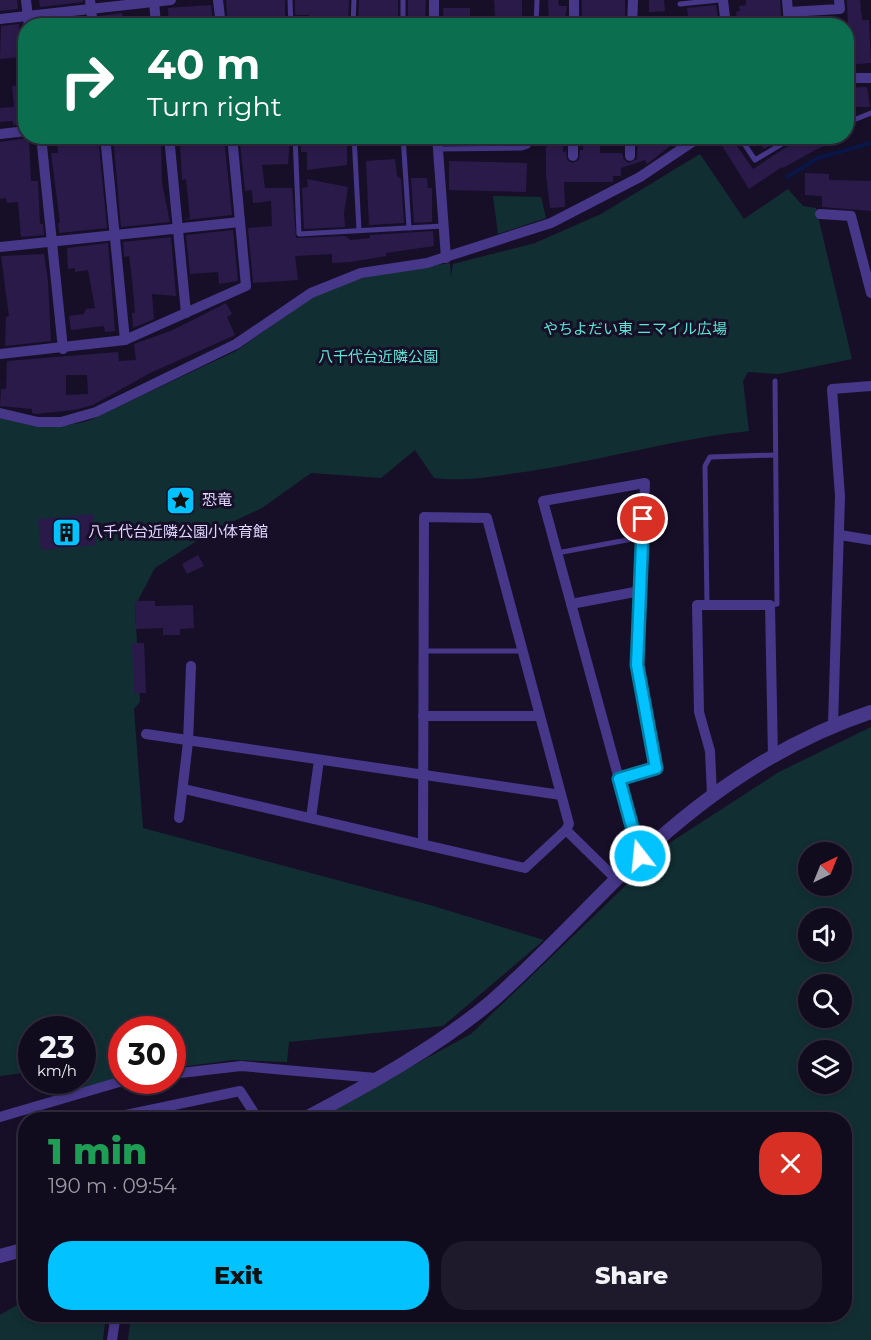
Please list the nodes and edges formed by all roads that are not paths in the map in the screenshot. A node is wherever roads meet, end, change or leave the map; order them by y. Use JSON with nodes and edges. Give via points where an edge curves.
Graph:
{"nodes":[{"id":1,"x":26,"y":0,"type":"edge"},
{"id":2,"x":171,"y":0,"type":"edge"},
{"id":3,"x":218,"y":0,"type":"edge"},
{"id":4,"x":290,"y":0,"type":"edge"},
{"id":5,"x":354,"y":0,"type":"edge"},
{"id":6,"x":403,"y":0,"type":"edge"},
{"id":7,"x":434,"y":0,"type":"edge"},
{"id":8,"x":537,"y":0,"type":"edge"},
{"id":9,"x":574,"y":0,"type":"edge"},
{"id":10,"x":633,"y":0,"type":"edge"},
{"id":11,"x":721,"y":0,"type":"edge"},
{"id":12,"x":787,"y":0,"type":"edge"},
{"id":13,"x":839,"y":0,"type":"edge"},
{"id":14,"x":154,"y":1,"type":"edge"},
{"id":15,"x":91,"y":4,"type":"edge"},
{"id":16,"x":680,"y":4,"type":"dead end"},
{"id":17,"x":788,"y":12,"type":"junction"},
{"id":18,"x":29,"y":18,"type":"edge"},
{"id":19,"x":40,"y":18,"type":"edge"},
{"id":20,"x":155,"y":18,"type":"edge"},
{"id":21,"x":220,"y":18,"type":"edge"},
{"id":22,"x":291,"y":18,"type":"edge"},
{"id":23,"x":353,"y":18,"type":"edge"},
{"id":24,"x":403,"y":18,"type":"edge"},
{"id":25,"x":434,"y":18,"type":"edge"},
{"id":26,"x":536,"y":18,"type":"edge"},
{"id":27,"x":574,"y":18,"type":"edge"},
{"id":28,"x":632,"y":18,"type":"edge"},
{"id":29,"x":724,"y":18,"type":"edge"},
{"id":30,"x":789,"y":18,"type":"edge"},
{"id":31,"x":0,"y":19,"type":"edge"},
{"id":32,"x":18,"y":20,"type":"edge"},
{"id":33,"x":854,"y":78,"type":"edge"},
{"id":34,"x":871,"y":78,"type":"edge"},
{"id":35,"x":871,"y":113,"type":"edge"},
{"id":36,"x":856,"y":119,"type":"dead end"},
{"id":37,"x":18,"y":132,"type":"edge"},
{"id":38,"x":0,"y":134,"type":"edge"},
{"id":39,"x":42,"y":144,"type":"edge"},
{"id":40,"x":106,"y":144,"type":"edge"},
{"id":41,"x":170,"y":144,"type":"edge"},
{"id":42,"x":233,"y":144,"type":"edge"},
{"id":43,"x":295,"y":144,"type":"edge"},
{"id":44,"x":354,"y":144,"type":"edge"},
{"id":45,"x":404,"y":144,"type":"edge"},
{"id":46,"x":438,"y":144,"type":"edge"},
{"id":47,"x":529,"y":144,"type":"edge"},
{"id":48,"x":573,"y":144,"type":"edge"},
{"id":49,"x":630,"y":144,"type":"edge"},
{"id":50,"x":689,"y":144,"type":"edge"},
{"id":51,"x":745,"y":144,"type":"edge"},
{"id":52,"x":782,"y":144,"type":"edge"},
{"id":53,"x":438,"y":148,"type":"junction"},
{"id":54,"x":573,"y":156,"type":"dead end"},
{"id":55,"x":630,"y":156,"type":"dead end"},
{"id":56,"x":820,"y":214,"type":"dead end"},
{"id":57,"x":240,"y":222,"type":"junction"},
{"id":58,"x":444,"y":226,"type":"junction"},
{"id":59,"x":178,"y":228,"type":"junction"},
{"id":60,"x":409,"y":228,"type":"junction"},
{"id":61,"x":359,"y":230,"type":"junction"},
{"id":62,"x":116,"y":236,"type":"junction"},
{"id":63,"x":52,"y":241,"type":"junction"},
{"id":64,"x":0,"y":247,"type":"edge"},
{"id":65,"x":446,"y":258,"type":"junction"},
{"id":66,"x":868,"y":262,"type":"edge"},
{"id":67,"x":871,"y":293,"type":"edge"},
{"id":68,"x":186,"y":314,"type":"junction"},
{"id":69,"x":125,"y":340,"type":"junction"},
{"id":70,"x":63,"y":348,"type":"junction"},
{"id":71,"x":0,"y":354,"type":"edge"},
{"id":72,"x":775,"y":381,"type":"dead end"},
{"id":73,"x":871,"y":386,"type":"edge"},
{"id":74,"x":0,"y":413,"type":"edge"},
{"id":75,"x":775,"y":456,"type":"junction"},
{"id":76,"x":840,"y":535,"type":"junction"},
{"id":77,"x":643,"y":537,"type":"junction"},
{"id":78,"x":871,"y":540,"type":"edge"},
{"id":79,"x":557,"y":553,"type":"junction"},
{"id":80,"x":640,"y":591,"type":"junction"},
{"id":81,"x":571,"y":604,"type":"junction"},
{"id":82,"x":770,"y":604,"type":"junction"},
{"id":83,"x":707,"y":605,"type":"junction"},
{"id":84,"x":423,"y":651,"type":"junction"},
{"id":85,"x":522,"y":651,"type":"junction"},
{"id":86,"x":191,"y":666,"type":"dead end"},
{"id":87,"x":871,"y":712,"type":"edge"},
{"id":88,"x":423,"y":716,"type":"junction"},
{"id":89,"x":540,"y":716,"type":"junction"},
{"id":90,"x":833,"y":725,"type":"junction"},
{"id":91,"x":146,"y":734,"type":"dead end"},
{"id":92,"x":188,"y":742,"type":"junction"},
{"id":93,"x":773,"y":757,"type":"junction"},
{"id":94,"x":319,"y":760,"type":"junction"},
{"id":95,"x":423,"y":775,"type":"junction"},
{"id":96,"x":619,"y":779,"type":"junction"},
{"id":97,"x":184,"y":789,"type":"junction"},
{"id":98,"x":561,"y":795,"type":"junction"},
{"id":99,"x":711,"y":795,"type":"junction"},
{"id":100,"x":179,"y":818,"type":"dead end"},
{"id":101,"x":312,"y":818,"type":"junction"},
{"id":102,"x":566,"y":830,"type":"junction"},
{"id":103,"x":423,"y":844,"type":"junction"},
{"id":104,"x":640,"y":856,"type":"junction"},
{"id":105,"x":616,"y":879,"type":"junction"},
{"id":106,"x":186,"y":1072,"type":"edge"},
{"id":107,"x":376,"y":1078,"type":"junction"},
{"id":108,"x":108,"y":1085,"type":"edge"},
{"id":109,"x":20,"y":1112,"type":"edge"},
{"id":110,"x":157,"y":1112,"type":"edge"},
{"id":111,"x":254,"y":1112,"type":"edge"},
{"id":112,"x":316,"y":1112,"type":"edge"},
{"id":113,"x":18,"y":1113,"type":"edge"},
{"id":114,"x":0,"y":1118,"type":"edge"},
{"id":115,"x":18,"y":1251,"type":"edge"},
{"id":116,"x":0,"y":1256,"type":"edge"},
{"id":117,"x":115,"y":1322,"type":"edge"},
{"id":118,"x":112,"y":1340,"type":"edge"}],
"edges":[{"from":1,"to":18,"type":"street"},
{"from":2,"to":14,"type":"street"},
{"from":3,"to":21,"type":"street"},
{"from":4,"to":22,"type":"lane"},
{"from":5,"to":23,"type":"lane"},
{"from":6,"to":24,"type":"lane"},
{"from":7,"to":25,"type":"street"},
{"from":8,"to":26,"type":"lane"},
{"from":9,"to":27,"type":"street"},
{"from":10,"to":28,"type":"street"},
{"from":11,"to":16,"type":"lane"},
{"from":11,"to":29,"type":"street"},
{"from":12,"to":17,"type":"street"},
{"from":13,"to":17,"type":"street","via":[[840,9]]},
{"from":14,"to":15,"type":"street"},
{"from":14,"to":20,"type":"street"},
{"from":15,"to":19,"type":"street"},
{"from":17,"to":30,"type":"street"},
{"from":31,"to":32,"type":"street"},
{"from":33,"to":34,"type":"street"},
{"from":35,"to":36,"type":"lane"},
{"from":37,"to":38,"type":"street"},
{"from":39,"to":63,"type":"street"},
{"from":40,"to":62,"type":"street"},
{"from":41,"to":59,"type":"street"},
{"from":42,"to":57,"type":"street"},
{"from":43,"to":61,"type":"lane","via":[[299,234]]},
{"from":44,"to":61,"type":"lane"},
{"from":45,"to":60,"type":"lane"},
{"from":46,"to":53,"type":"street"},
{"from":47,"to":53,"type":"lane","via":[[522,148]]},
{"from":48,"to":54,"type":"street"},
{"from":49,"to":55,"type":"street"},
{"from":50,"to":65,"type":"street","via":[[640,177],[551,223]]},
{"from":51,"to":52,"type":"lane","via":[[755,160]]},
{"from":53,"to":58,"type":"street"},
{"from":56,"to":66,"type":"street","via":[[851,216]]},
{"from":57,"to":59,"type":"street"},
{"from":57,"to":68,"type":"street","via":[[246,286]]},
{"from":58,"to":60,"type":"lane"},
{"from":58,"to":65,"type":"street"},
{"from":59,"to":62,"type":"street"},
{"from":59,"to":68,"type":"street"},
{"from":60,"to":61,"type":"lane"},
{"from":62,"to":63,"type":"street"},
{"from":62,"to":69,"type":"street"},
{"from":63,"to":64,"type":"street"},
{"from":63,"to":70,"type":"street"},
{"from":65,"to":74,"type":"street","via":[[340,280],[311,293],[236,344],[74,422],[20,420]]},
{"from":66,"to":67,"type":"street"},
{"from":68,"to":69,"type":"street"},
{"from":69,"to":70,"type":"street"},
{"from":70,"to":71,"type":"street"},
{"from":72,"to":75,"type":"lane"},
{"from":73,"to":76,"type":"street","via":[[832,389]]},
{"from":75,"to":82,"type":"lane","via":[[777,604]]},
{"from":75,"to":83,"type":"lane","via":[[710,457],[705,466]]},
{"from":76,"to":78,"type":"street"},
{"from":76,"to":90,"type":"street"},
{"from":77,"to":79,"type":"lane"},
{"from":77,"to":79,"type":"street","via":[[645,483],[543,501]]},
{"from":77,"to":80,"type":"street"},
{"from":79,"to":81,"type":"street"},
{"from":80,"to":81,"type":"street"},
{"from":80,"to":96,"type":"street","via":[[637,665],[656,768]]},
{"from":81,"to":96,"type":"street"},
{"from":82,"to":83,"type":"street"},
{"from":82,"to":93,"type":"street"},
{"from":83,"to":99,"type":"street","via":[[697,605],[699,712],[710,751]]},
{"from":84,"to":85,"type":"lane"},
{"from":84,"to":85,"type":"street","via":[[424,518],[486,518]]},
{"from":84,"to":88,"type":"street"},
{"from":85,"to":89,"type":"street"},
{"from":86,"to":92,"type":"street"},
{"from":87,"to":90,"type":"street"},
{"from":88,"to":89,"type":"street"},
{"from":88,"to":95,"type":"street"},
{"from":89,"to":98,"type":"street"},
{"from":90,"to":93,"type":"street"},
{"from":91,"to":92,"type":"street","via":[[180,737]]},
{"from":92,"to":94,"type":"street"},
{"from":92,"to":97,"type":"street"},
{"from":93,"to":99,"type":"street"},
{"from":94,"to":95,"type":"street"},
{"from":94,"to":101,"type":"street"},
{"from":95,"to":98,"type":"street"},
{"from":95,"to":103,"type":"street"},
{"from":96,"to":104,"type":"street"},
{"from":97,"to":100,"type":"street"},
{"from":97,"to":101,"type":"street"},
{"from":98,"to":102,"type":"street","via":[[569,824]]},
{"from":99,"to":104,"type":"street"},
{"from":101,"to":103,"type":"street"},
{"from":102,"to":103,"type":"street","via":[[525,868]]},
{"from":102,"to":105,"type":"street"},
{"from":104,"to":105,"type":"street"},
{"from":105,"to":107,"type":"street","via":[[491,1001],[451,1032]]},
{"from":106,"to":107,"type":"street","via":[[241,1066]]},
{"from":107,"to":112,"type":"street"},
{"from":108,"to":109,"type":"street"},
{"from":110,"to":111,"type":"street","via":[[240,1091]]},
{"from":113,"to":114,"type":"street"},
{"from":115,"to":116,"type":"street"},
{"from":117,"to":118,"type":"street"}]}
